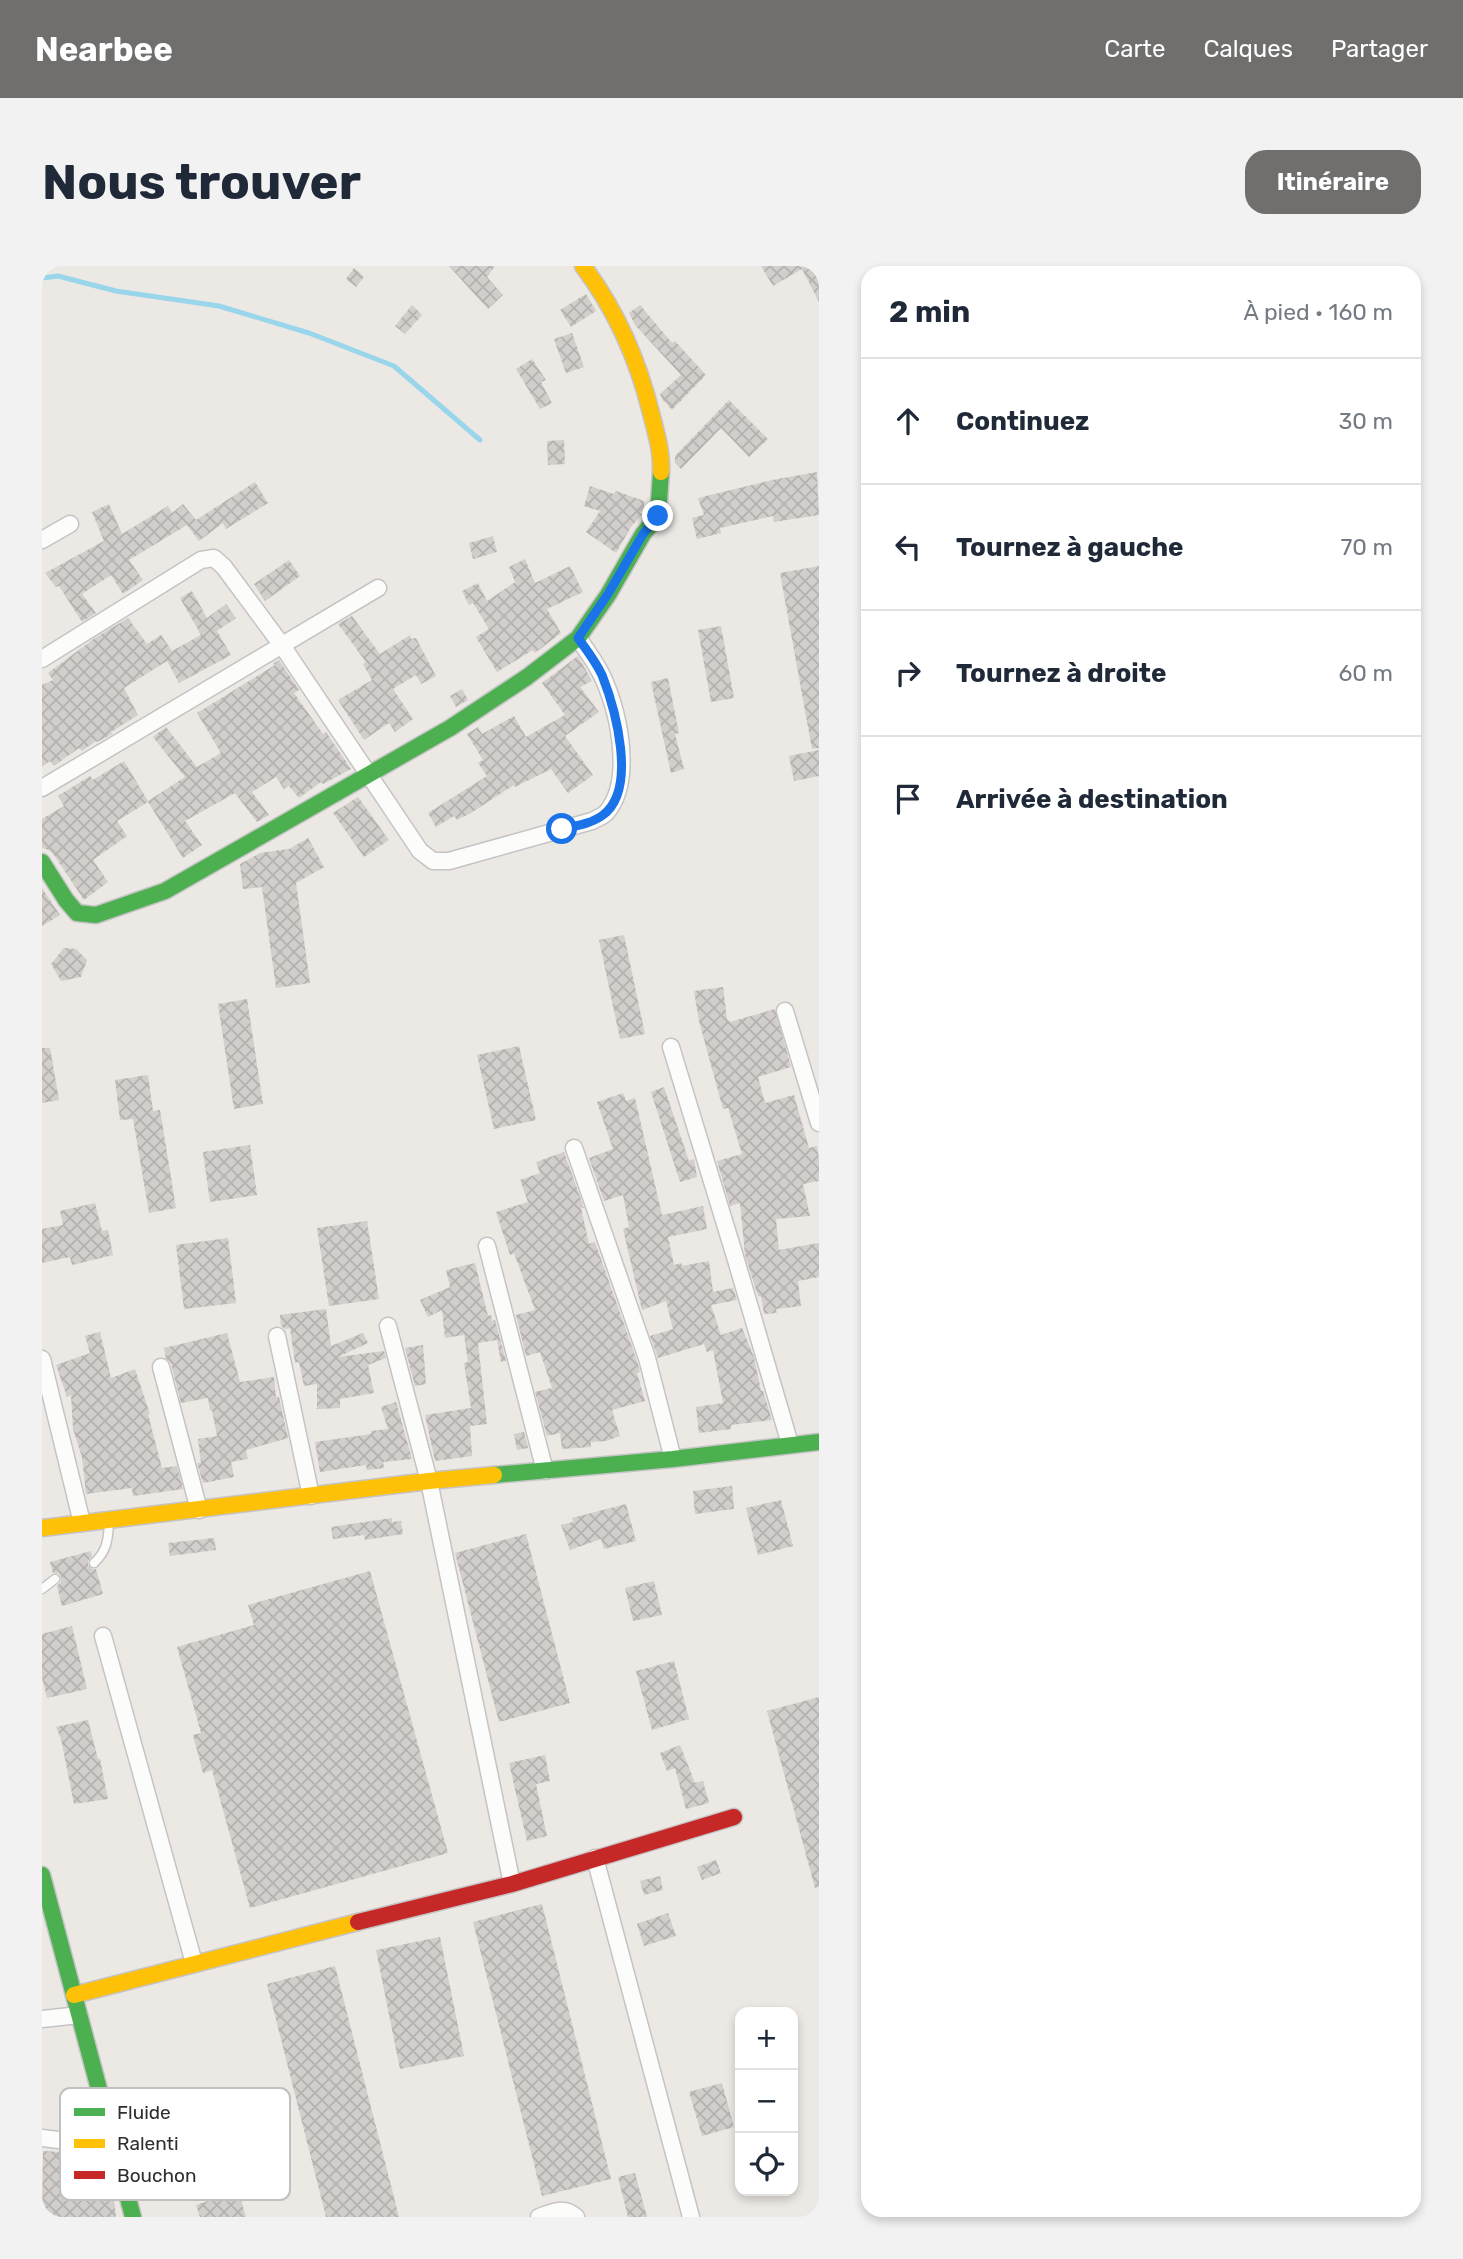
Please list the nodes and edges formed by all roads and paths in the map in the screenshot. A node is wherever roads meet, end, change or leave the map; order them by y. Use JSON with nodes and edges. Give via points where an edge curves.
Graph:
{"nodes":[{"id":1,"x":583,"y":266,"type":"edge"},
{"id":2,"x":70,"y":524,"type":"dead end"},
{"id":3,"x":42,"y":541,"type":"edge"},
{"id":4,"x":378,"y":588,"type":"dead end"},
{"id":5,"x":578,"y":638,"type":"junction"},
{"id":6,"x":281,"y":644,"type":"junction"},
{"id":7,"x":42,"y":659,"type":"edge"},
{"id":8,"x":369,"y":775,"type":"junction"},
{"id":9,"x":42,"y":788,"type":"edge"},
{"id":10,"x":42,"y":862,"type":"edge"},
{"id":11,"x":785,"y":1011,"type":"dead end"},
{"id":12,"x":671,"y":1047,"type":"dead end"},
{"id":13,"x":819,"y":1123,"type":"edge"},
{"id":14,"x":574,"y":1148,"type":"dead end"},
{"id":15,"x":486,"y":1246,"type":"dead end"},
{"id":16,"x":388,"y":1326,"type":"dead end"},
{"id":17,"x":277,"y":1336,"type":"dead end"},
{"id":18,"x":42,"y":1359,"type":"edge"},
{"id":19,"x":161,"y":1367,"type":"dead end"},
{"id":20,"x":819,"y":1442,"type":"edge"},
{"id":21,"x":790,"y":1444,"type":"junction"},
{"id":22,"x":673,"y":1459,"type":"junction"},
{"id":23,"x":545,"y":1471,"type":"junction"},
{"id":24,"x":429,"y":1481,"type":"junction"},
{"id":25,"x":311,"y":1496,"type":"junction"},
{"id":26,"x":199,"y":1510,"type":"junction"},
{"id":27,"x":110,"y":1520,"type":"junction"},
{"id":28,"x":82,"y":1522,"type":"junction"},
{"id":29,"x":42,"y":1528,"type":"edge"},
{"id":30,"x":94,"y":1563,"type":"dead end"},
{"id":31,"x":55,"y":1579,"type":"dead end"},
{"id":32,"x":42,"y":1589,"type":"edge"},
{"id":33,"x":103,"y":1636,"type":"dead end"},
{"id":34,"x":734,"y":1818,"type":"dead end"},
{"id":35,"x":596,"y":1858,"type":"junction"},
{"id":36,"x":42,"y":1875,"type":"edge"},
{"id":37,"x":512,"y":1884,"type":"junction"},
{"id":38,"x":45,"y":1900,"type":"edge"},
{"id":39,"x":194,"y":1963,"type":"junction"},
{"id":40,"x":74,"y":1995,"type":"junction"},
{"id":41,"x":79,"y":2015,"type":"junction"},
{"id":42,"x":42,"y":2019,"type":"edge"},
{"id":43,"x":99,"y":2088,"type":"edge"},
{"id":44,"x":42,"y":2138,"type":"edge"},
{"id":45,"x":60,"y":2140,"type":"edge"},
{"id":46,"x":129,"y":2200,"type":"edge"},
{"id":47,"x":133,"y":2217,"type":"edge"},
{"id":48,"x":540,"y":2217,"type":"edge"},
{"id":49,"x":576,"y":2217,"type":"edge"},
{"id":50,"x":691,"y":2217,"type":"edge"}],
"edges":[{"from":1,"to":5,"type":"street","via":[[628,346],[648,398],[662,455],[658,516]]},
{"from":2,"to":3,"type":"street"},
{"from":4,"to":6,"type":"street"},
{"from":5,"to":8,"type":"street","via":[[450,728]]},
{"from":5,"to":8,"type":"street","via":[[600,672],[617,718],[620,780],[605,814],[433,861],[420,851]]},
{"from":6,"to":7,"type":"street","via":[[214,558],[201,560]]},
{"from":6,"to":8,"type":"street"},
{"from":6,"to":9,"type":"street"},
{"from":8,"to":10,"type":"street","via":[[165,891],[96,915],[77,913]]},
{"from":11,"to":13,"type":"street"},
{"from":12,"to":21,"type":"street"},
{"from":14,"to":22,"type":"street","via":[[648,1358]]},
{"from":15,"to":23,"type":"street"},
{"from":16,"to":24,"type":"street"},
{"from":17,"to":25,"type":"street"},
{"from":18,"to":28,"type":"street"},
{"from":19,"to":26,"type":"street"},
{"from":20,"to":21,"type":"street"},
{"from":21,"to":22,"type":"street"},
{"from":22,"to":23,"type":"street"},
{"from":23,"to":24,"type":"street"},
{"from":24,"to":25,"type":"street"},
{"from":24,"to":37,"type":"street"},
{"from":25,"to":26,"type":"street"},
{"from":26,"to":27,"type":"street"},
{"from":27,"to":28,"type":"street"},
{"from":27,"to":30,"type":"lane","via":[[108,1542]]},
{"from":28,"to":29,"type":"street"},
{"from":31,"to":32,"type":"lane"},
{"from":33,"to":39,"type":"street"},
{"from":34,"to":35,"type":"street"},
{"from":35,"to":37,"type":"street"},
{"from":35,"to":50,"type":"street"},
{"from":36,"to":38,"type":"street"},
{"from":37,"to":39,"type":"street"},
{"from":38,"to":40,"type":"street"},
{"from":39,"to":40,"type":"street"},
{"from":40,"to":41,"type":"street"},
{"from":41,"to":42,"type":"street"},
{"from":41,"to":43,"type":"street"},
{"from":44,"to":45,"type":"street"},
{"from":46,"to":47,"type":"street"},
{"from":48,"to":49,"type":"street","via":[[559,2210]]}]}
